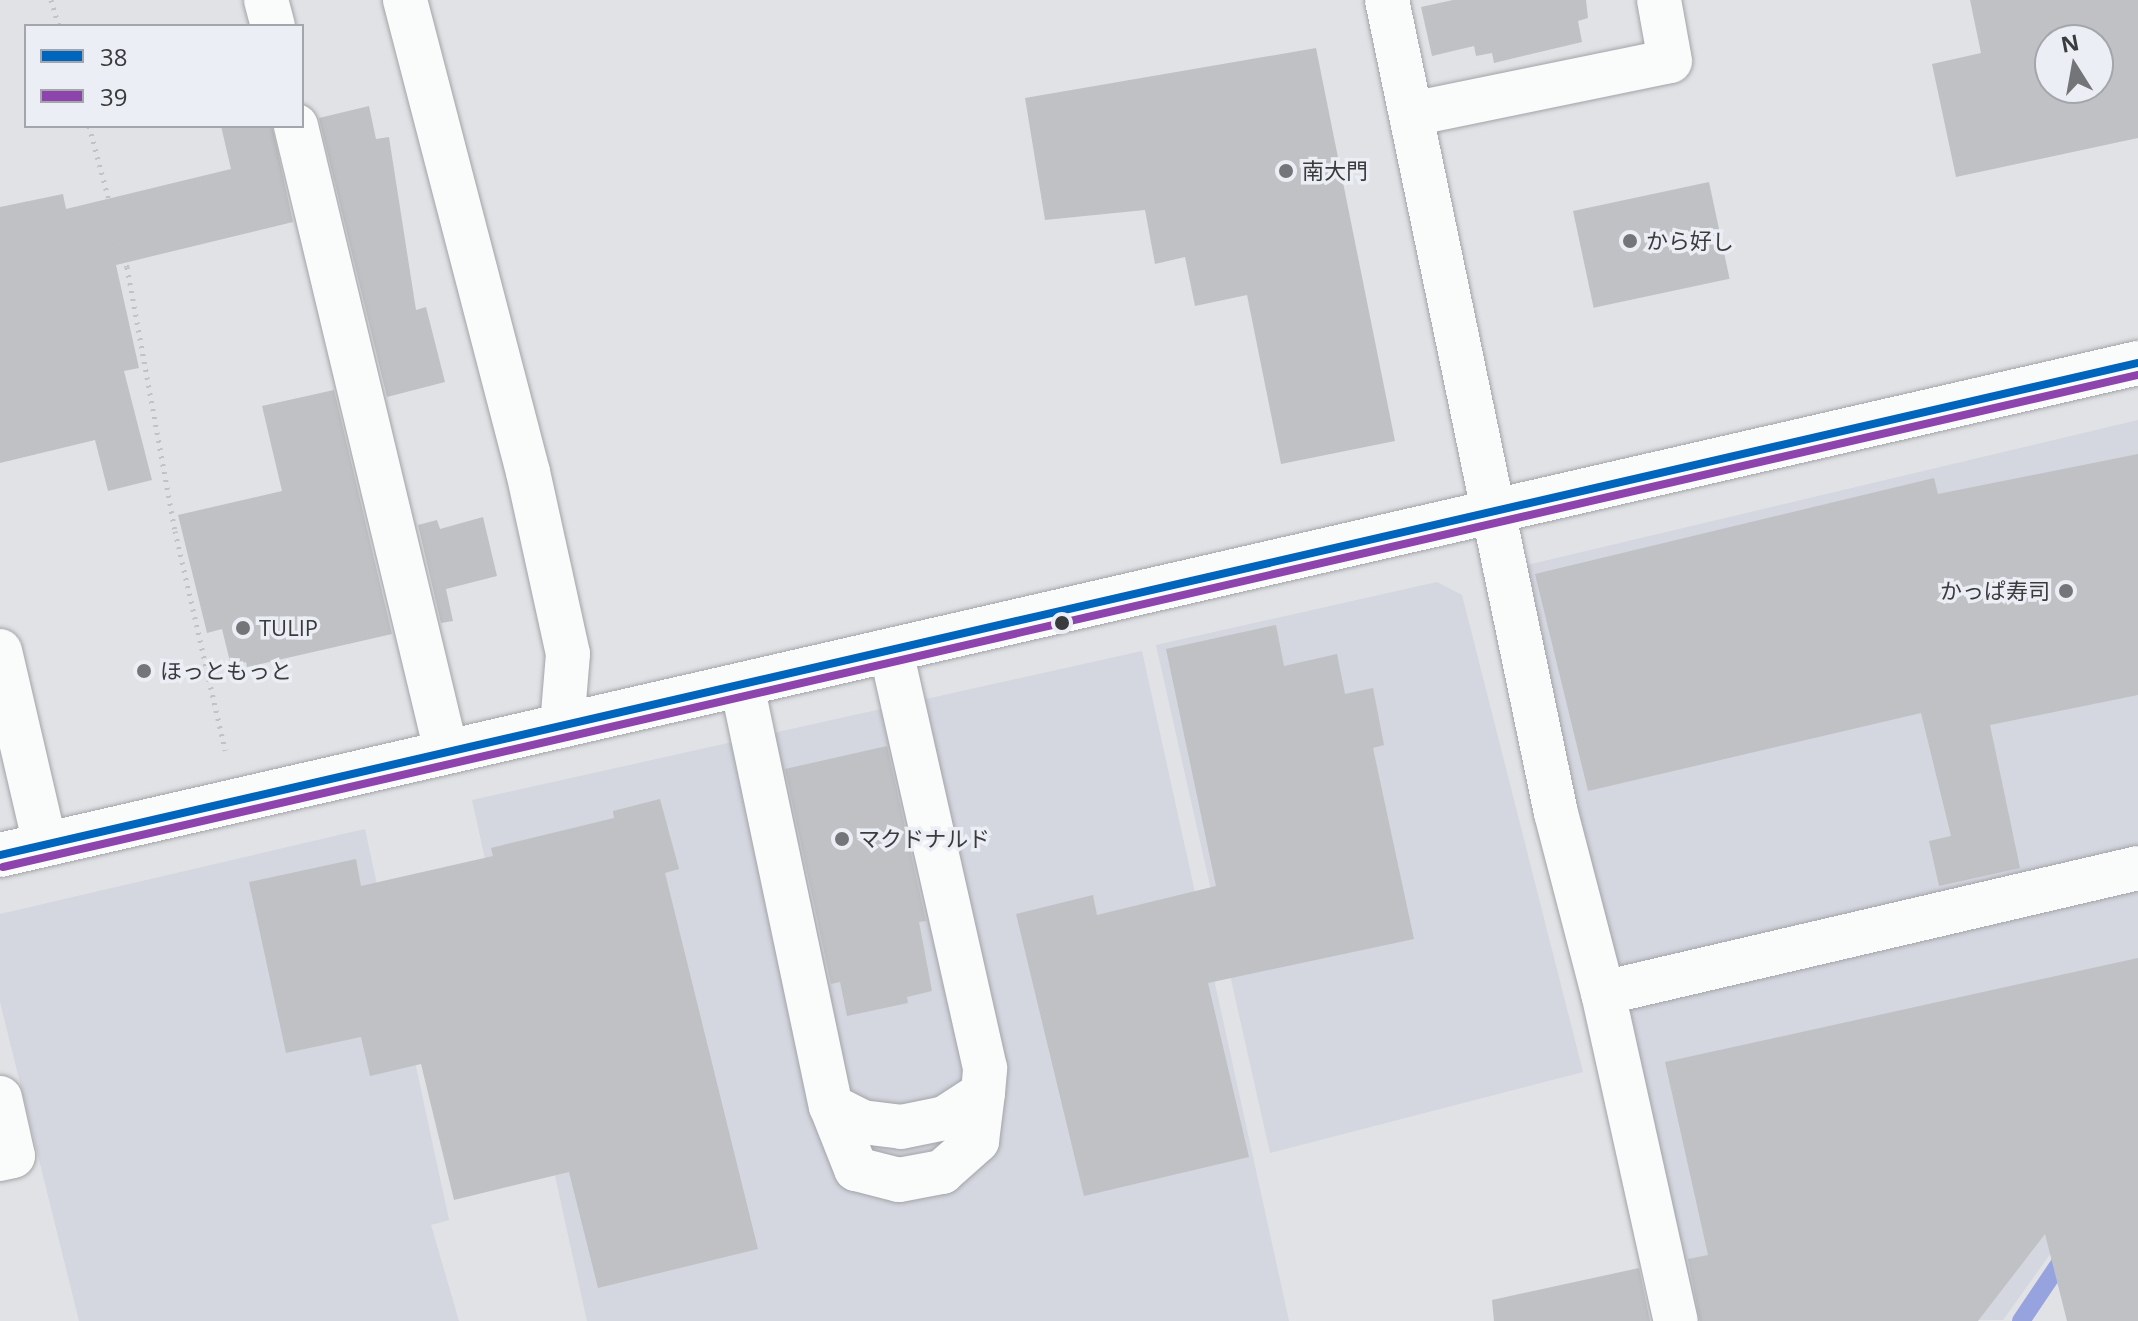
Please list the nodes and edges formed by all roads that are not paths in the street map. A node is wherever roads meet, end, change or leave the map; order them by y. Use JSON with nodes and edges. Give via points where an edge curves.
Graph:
{"nodes":[{"id":1,"x":266,"y":0,"type":"edge"},
{"id":2,"x":405,"y":0,"type":"edge"},
{"id":3,"x":1387,"y":0,"type":"edge"},
{"id":4,"x":1659,"y":0,"type":"edge"},
{"id":5,"x":272,"y":24,"type":"edge"},
{"id":6,"x":1412,"y":114,"type":"junction"},
{"id":7,"x":296,"y":128,"type":"edge"},
{"id":8,"x":2138,"y":363,"type":"edge"},
{"id":9,"x":1491,"y":510,"type":"junction"},
{"id":10,"x":891,"y":650,"type":"junction"},
{"id":11,"x":0,"y":651,"type":"edge"},
{"id":12,"x":742,"y":685,"type":"junction"},
{"id":13,"x":562,"y":726,"type":"junction"},
{"id":14,"x":446,"y":751,"type":"junction"},
{"id":15,"x":45,"y":844,"type":"junction"},
{"id":16,"x":0,"y":855,"type":"edge"},
{"id":17,"x":2138,"y":868,"type":"edge"},
{"id":18,"x":1603,"y":993,"type":"junction"},
{"id":19,"x":0,"y":1098,"type":"edge"},
{"id":20,"x":0,"y":1159,"type":"edge"},
{"id":21,"x":1676,"y":1321,"type":"edge"}],
"edges":[{"from":1,"to":5,"type":"main road"},
{"from":2,"to":13,"type":"main road","via":[[528,472],[568,654]]},
{"from":3,"to":6,"type":"main road"},
{"from":4,"to":6,"type":"main road","via":[[1670,61]]},
{"from":6,"to":9,"type":"main road"},
{"from":7,"to":14,"type":"main road"},
{"from":8,"to":9,"type":"main road"},
{"from":9,"to":10,"type":"main road"},
{"from":9,"to":18,"type":"main road","via":[[1556,813]]},
{"from":10,"to":12,"type":"main road"},
{"from":10,"to":12,"type":"main road","via":[[985,1068],[977,1141],[942,1172],[899,1180],[856,1169],[831,1106]]},
{"from":11,"to":15,"type":"main road"},
{"from":12,"to":13,"type":"main road"},
{"from":13,"to":14,"type":"main road"},
{"from":14,"to":15,"type":"main road"},
{"from":15,"to":16,"type":"main road"},
{"from":17,"to":18,"type":"main road"},
{"from":18,"to":21,"type":"main road"},
{"from":19,"to":20,"type":"main road","via":[[13,1156]]}]}
